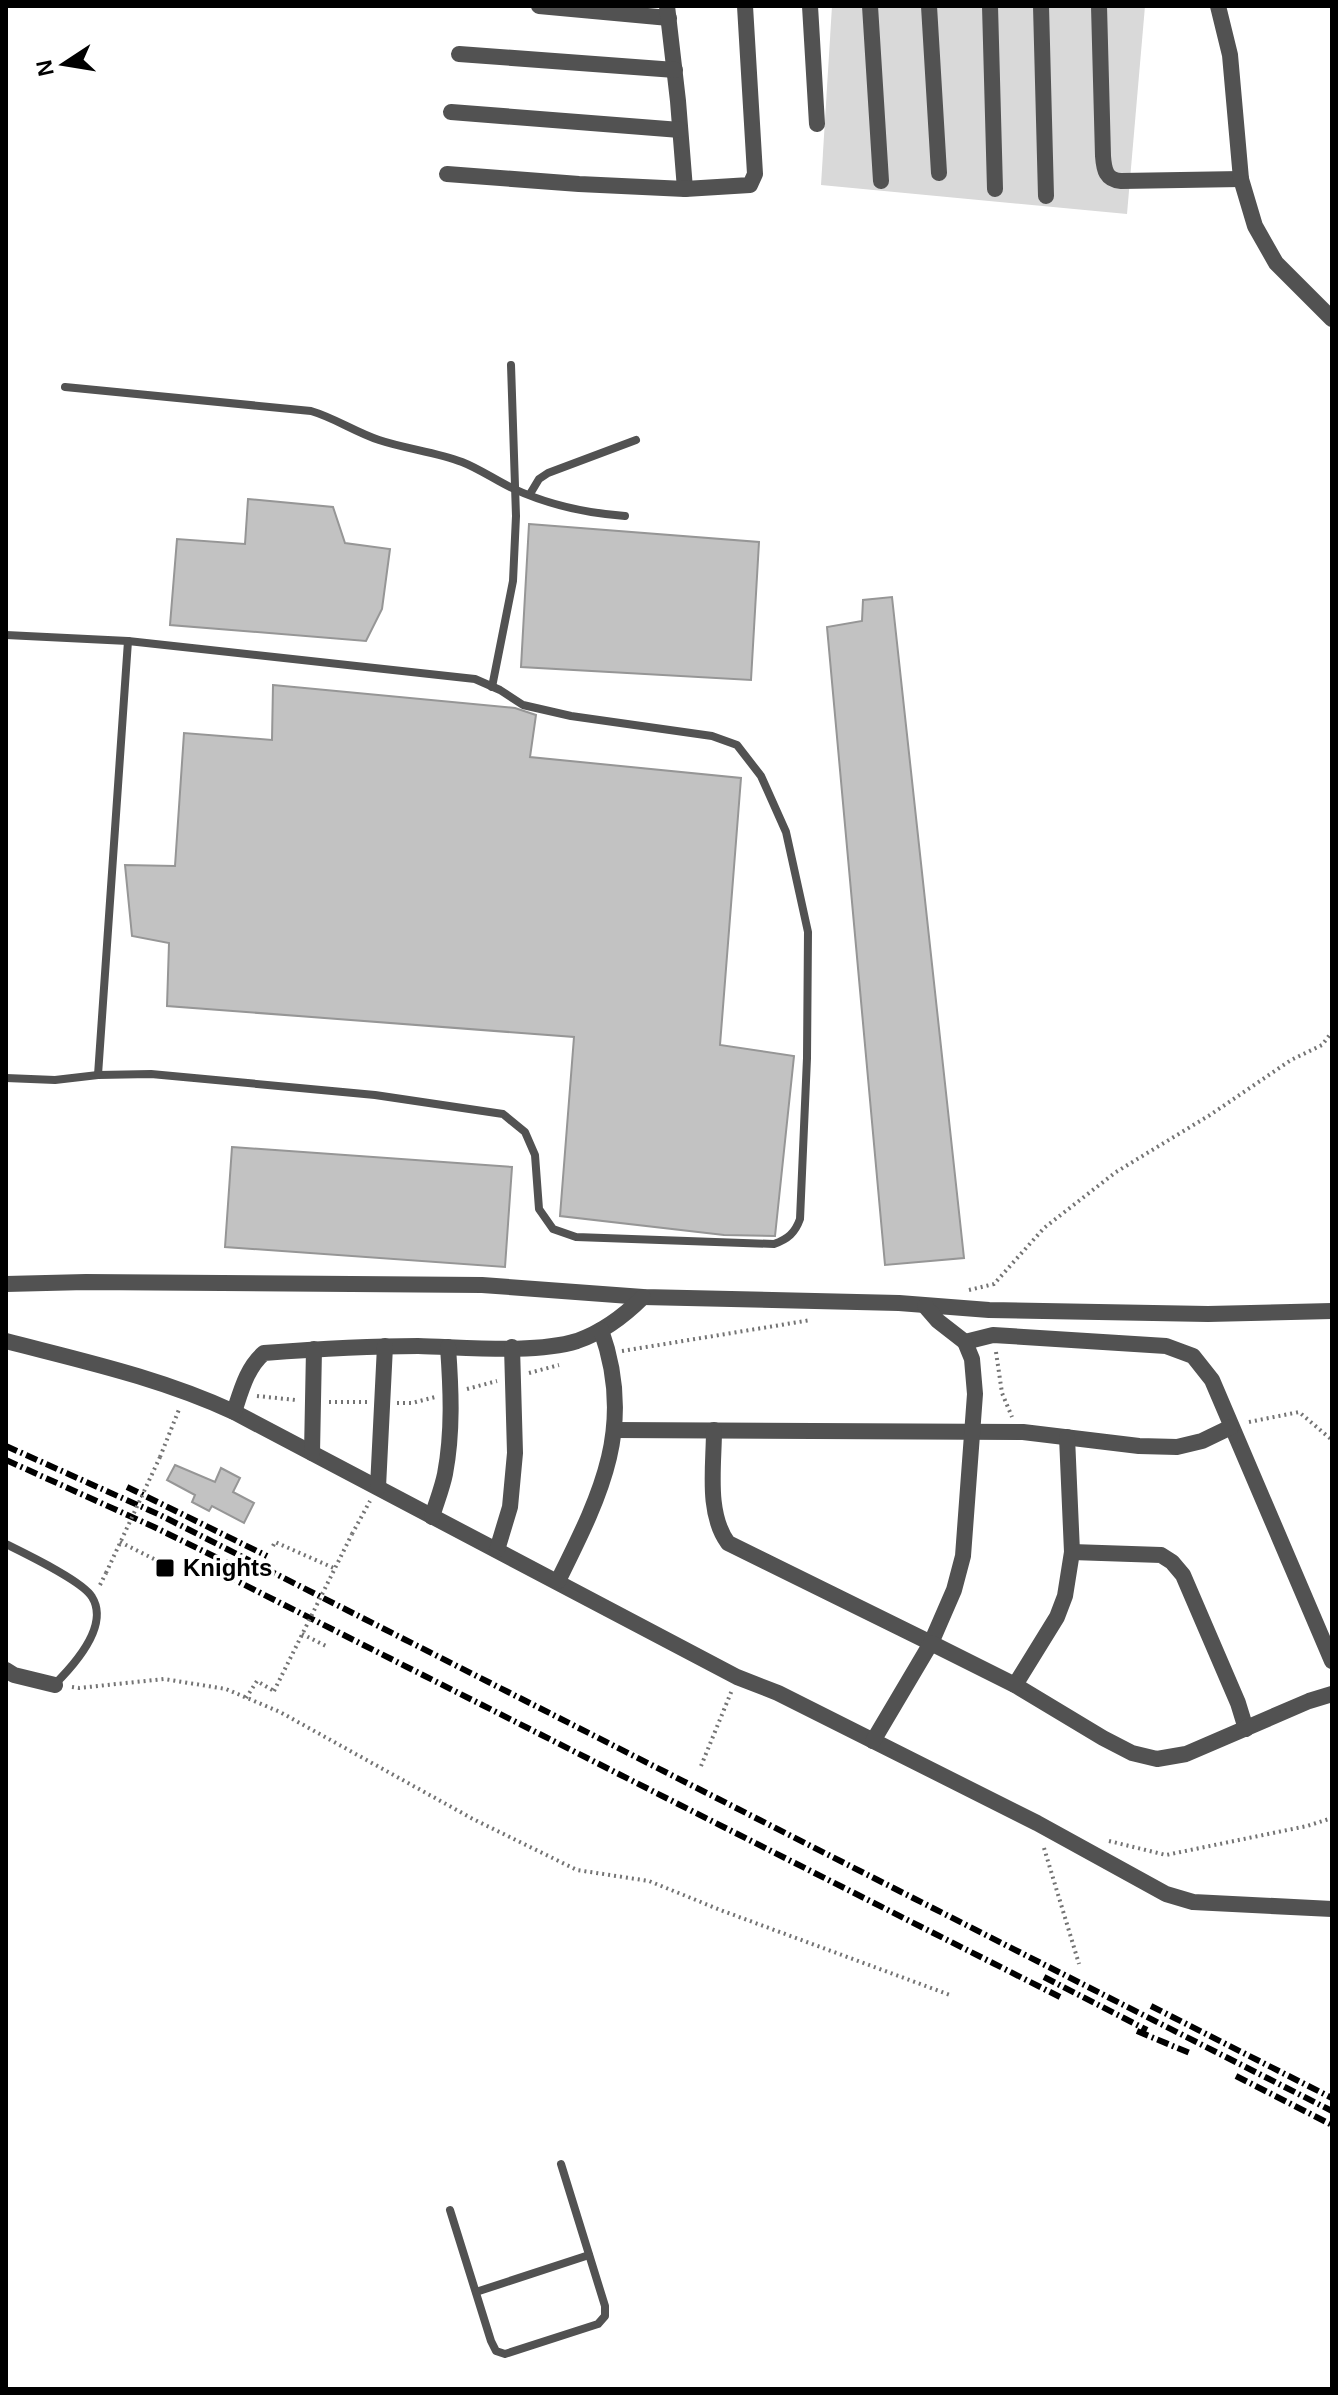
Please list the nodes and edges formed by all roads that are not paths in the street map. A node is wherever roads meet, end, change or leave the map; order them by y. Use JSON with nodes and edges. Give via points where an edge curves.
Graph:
{"nodes":[{"id":1,"x":539,"y":6,"type":"edge"},
{"id":2,"x":745,"y":6,"type":"edge"},
{"id":3,"x":810,"y":6,"type":"edge"},
{"id":4,"x":870,"y":6,"type":"edge"},
{"id":5,"x":929,"y":6,"type":"edge"},
{"id":6,"x":990,"y":6,"type":"edge"},
{"id":7,"x":1041,"y":6,"type":"edge"},
{"id":8,"x":1099,"y":6,"type":"edge"},
{"id":9,"x":1218,"y":6,"type":"edge"},
{"id":10,"x":668,"y":12,"type":"edge"},
{"id":11,"x":459,"y":54,"type":"dead end"},
{"id":12,"x":675,"y":70,"type":"junction"},
{"id":13,"x":451,"y":112,"type":"dead end"},
{"id":14,"x":817,"y":124,"type":"dead end"},
{"id":15,"x":680,"y":130,"type":"junction"},
{"id":16,"x":939,"y":173,"type":"dead end"},
{"id":17,"x":447,"y":174,"type":"dead end"},
{"id":18,"x":1241,"y":179,"type":"junction"},
{"id":19,"x":881,"y":181,"type":"dead end"},
{"id":20,"x":685,"y":189,"type":"junction"},
{"id":21,"x":995,"y":189,"type":"dead end"},
{"id":22,"x":1046,"y":196,"type":"dead end"},
{"id":23,"x":1332,"y":319,"type":"edge"},
{"id":24,"x":511,"y":365,"type":"dead end"},
{"id":25,"x":65,"y":387,"type":"dead end"},
{"id":26,"x":636,"y":440,"type":"dead end"},
{"id":27,"x":515,"y":489,"type":"junction"},
{"id":28,"x":530,"y":494,"type":"junction"},
{"id":29,"x":625,"y":516,"type":"dead end"},
{"id":30,"x":6,"y":635,"type":"edge"},
{"id":31,"x":128,"y":641,"type":"junction"},
{"id":32,"x":492,"y":687,"type":"junction"},
{"id":33,"x":98,"y":1075,"type":"junction"},
{"id":34,"x":6,"y":1078,"type":"edge"},
{"id":35,"x":6,"y":1284,"type":"edge"},
{"id":36,"x":643,"y":1297,"type":"junction"},
{"id":37,"x":925,"y":1306,"type":"junction"},
{"id":38,"x":1332,"y":1311,"type":"edge"},
{"id":39,"x":601,"y":1330,"type":"junction"},
{"id":40,"x":6,"y":1341,"type":"edge"},
{"id":41,"x":965,"y":1342,"type":"junction"},
{"id":42,"x":385,"y":1346,"type":"junction"},
{"id":43,"x":448,"y":1347,"type":"junction"},
{"id":44,"x":512,"y":1347,"type":"junction"},
{"id":45,"x":314,"y":1349,"type":"junction"},
{"id":46,"x":234,"y":1412,"type":"junction"},
{"id":47,"x":1231,"y":1427,"type":"junction"},
{"id":48,"x":614,"y":1430,"type":"junction"},
{"id":49,"x":714,"y":1430,"type":"junction"},
{"id":50,"x":972,"y":1431,"type":"junction"},
{"id":51,"x":1067,"y":1437,"type":"junction"},
{"id":52,"x":312,"y":1453,"type":"junction"},
{"id":53,"x":378,"y":1487,"type":"junction"},
{"id":54,"x":432,"y":1517,"type":"junction"},
{"id":55,"x":6,"y":1544,"type":"edge"},
{"id":56,"x":497,"y":1550,"type":"junction"},
{"id":57,"x":1072,"y":1552,"type":"junction"},
{"id":58,"x":558,"y":1581,"type":"junction"},
{"id":59,"x":931,"y":1643,"type":"junction"},
{"id":60,"x":1332,"y":1661,"type":"edge"},
{"id":61,"x":6,"y":1670,"type":"edge"},
{"id":62,"x":55,"y":1685,"type":"joint"},
{"id":63,"x":1015,"y":1685,"type":"junction"},
{"id":64,"x":1332,"y":1694,"type":"edge"},
{"id":65,"x":1246,"y":1729,"type":"junction"},
{"id":66,"x":873,"y":1741,"type":"junction"},
{"id":67,"x":1332,"y":1909,"type":"edge"},
{"id":68,"x":561,"y":2164,"type":"dead end"},
{"id":69,"x":450,"y":2210,"type":"dead end"},
{"id":70,"x":589,"y":2255,"type":"junction"},
{"id":71,"x":476,"y":2292,"type":"junction"}],
"edges":[{"from":1,"to":10,"type":"street"},
{"from":2,"to":20,"type":"street","via":[[754,180],[745,187]]},
{"from":3,"to":14,"type":"street"},
{"from":4,"to":19,"type":"street"},
{"from":5,"to":16,"type":"street"},
{"from":6,"to":21,"type":"street"},
{"from":7,"to":22,"type":"street"},
{"from":8,"to":18,"type":"street","via":[[1103,156],[1109,177]]},
{"from":9,"to":18,"type":"street","via":[[1230,55]]},
{"from":10,"to":12,"type":"street"},
{"from":11,"to":12,"type":"street"},
{"from":12,"to":15,"type":"street"},
{"from":13,"to":15,"type":"street"},
{"from":15,"to":20,"type":"street"},
{"from":17,"to":20,"type":"street"},
{"from":18,"to":23,"type":"street","via":[[1255,226],[1276,263]]},
{"from":24,"to":27,"type":"lane"},
{"from":25,"to":27,"type":"lane","via":[[311,411],[382,441],[461,462]]},
{"from":26,"to":28,"type":"lane","via":[[548,473]]},
{"from":27,"to":28,"type":"lane"},
{"from":27,"to":32,"type":"lane","via":[[513,581]]},
{"from":28,"to":29,"type":"lane","via":[[587,513]]},
{"from":30,"to":31,"type":"lane"},
{"from":31,"to":32,"type":"lane","via":[[447,675]]},
{"from":31,"to":33,"type":"lane"},
{"from":32,"to":33,"type":"lane","via":[[523,705],[571,716],[712,736],[737,745],[761,776],[786,832],[808,932],[806,1087],[796,1231],[774,1244],[576,1237],[553,1229],[539,1209],[535,1155],[525,1132],[503,1114],[375,1095],[151,1074]]},
{"from":33,"to":34,"type":"lane"},
{"from":35,"to":36,"type":"street","via":[[482,1285]]},
{"from":36,"to":37,"type":"street"},
{"from":36,"to":39,"type":"street"},
{"from":37,"to":38,"type":"street","via":[[1177,1314]]},
{"from":37,"to":41,"type":"street"},
{"from":39,"to":44,"type":"street","via":[[544,1348]]},
{"from":39,"to":48,"type":"street","via":[[610,1353]]},
{"from":40,"to":46,"type":"street","via":[[154,1381]]},
{"from":41,"to":47,"type":"street","via":[[993,1335],[1166,1346],[1193,1356],[1212,1380]]},
{"from":41,"to":50,"type":"street","via":[[974,1382]]},
{"from":42,"to":43,"type":"street"},
{"from":42,"to":45,"type":"street"},
{"from":42,"to":53,"type":"street"},
{"from":43,"to":44,"type":"street"},
{"from":43,"to":54,"type":"street","via":[[450,1430],[445,1475]]},
{"from":44,"to":56,"type":"street","via":[[515,1453],[510,1507]]},
{"from":45,"to":46,"type":"street","via":[[264,1353],[250,1369]]},
{"from":45,"to":52,"type":"street"},
{"from":46,"to":52,"type":"street"},
{"from":47,"to":51,"type":"street","via":[[1177,1447]]},
{"from":47,"to":60,"type":"street"},
{"from":48,"to":49,"type":"street"},
{"from":48,"to":58,"type":"street","via":[[599,1495]]},
{"from":49,"to":50,"type":"street"},
{"from":49,"to":59,"type":"street","via":[[714,1512],[728,1543]]},
{"from":50,"to":51,"type":"street"},
{"from":50,"to":59,"type":"street","via":[[963,1556]]},
{"from":51,"to":57,"type":"street"},
{"from":52,"to":53,"type":"street"},
{"from":53,"to":54,"type":"street"},
{"from":54,"to":56,"type":"street"},
{"from":55,"to":62,"type":"lane","via":[[91,1594],[96,1606],[95,1628]]},
{"from":56,"to":58,"type":"street"},
{"from":57,"to":63,"type":"street","via":[[1057,1617]]},
{"from":57,"to":65,"type":"street","via":[[1161,1555],[1172,1562],[1183,1575]]},
{"from":58,"to":66,"type":"street","via":[[737,1677]]},
{"from":59,"to":63,"type":"street"},
{"from":59,"to":66,"type":"street"},
{"from":61,"to":62,"type":"street"},
{"from":63,"to":65,"type":"street","via":[[1103,1738],[1157,1759],[1186,1754]]},
{"from":64,"to":65,"type":"street"},
{"from":66,"to":67,"type":"street","via":[[1166,1894],[1193,1902]]},
{"from":68,"to":70,"type":"lane"},
{"from":69,"to":71,"type":"lane"},
{"from":70,"to":71,"type":"lane"},
{"from":70,"to":71,"type":"lane","via":[[605,2306],[598,2324],[505,2354],[491,2341]]}]}
